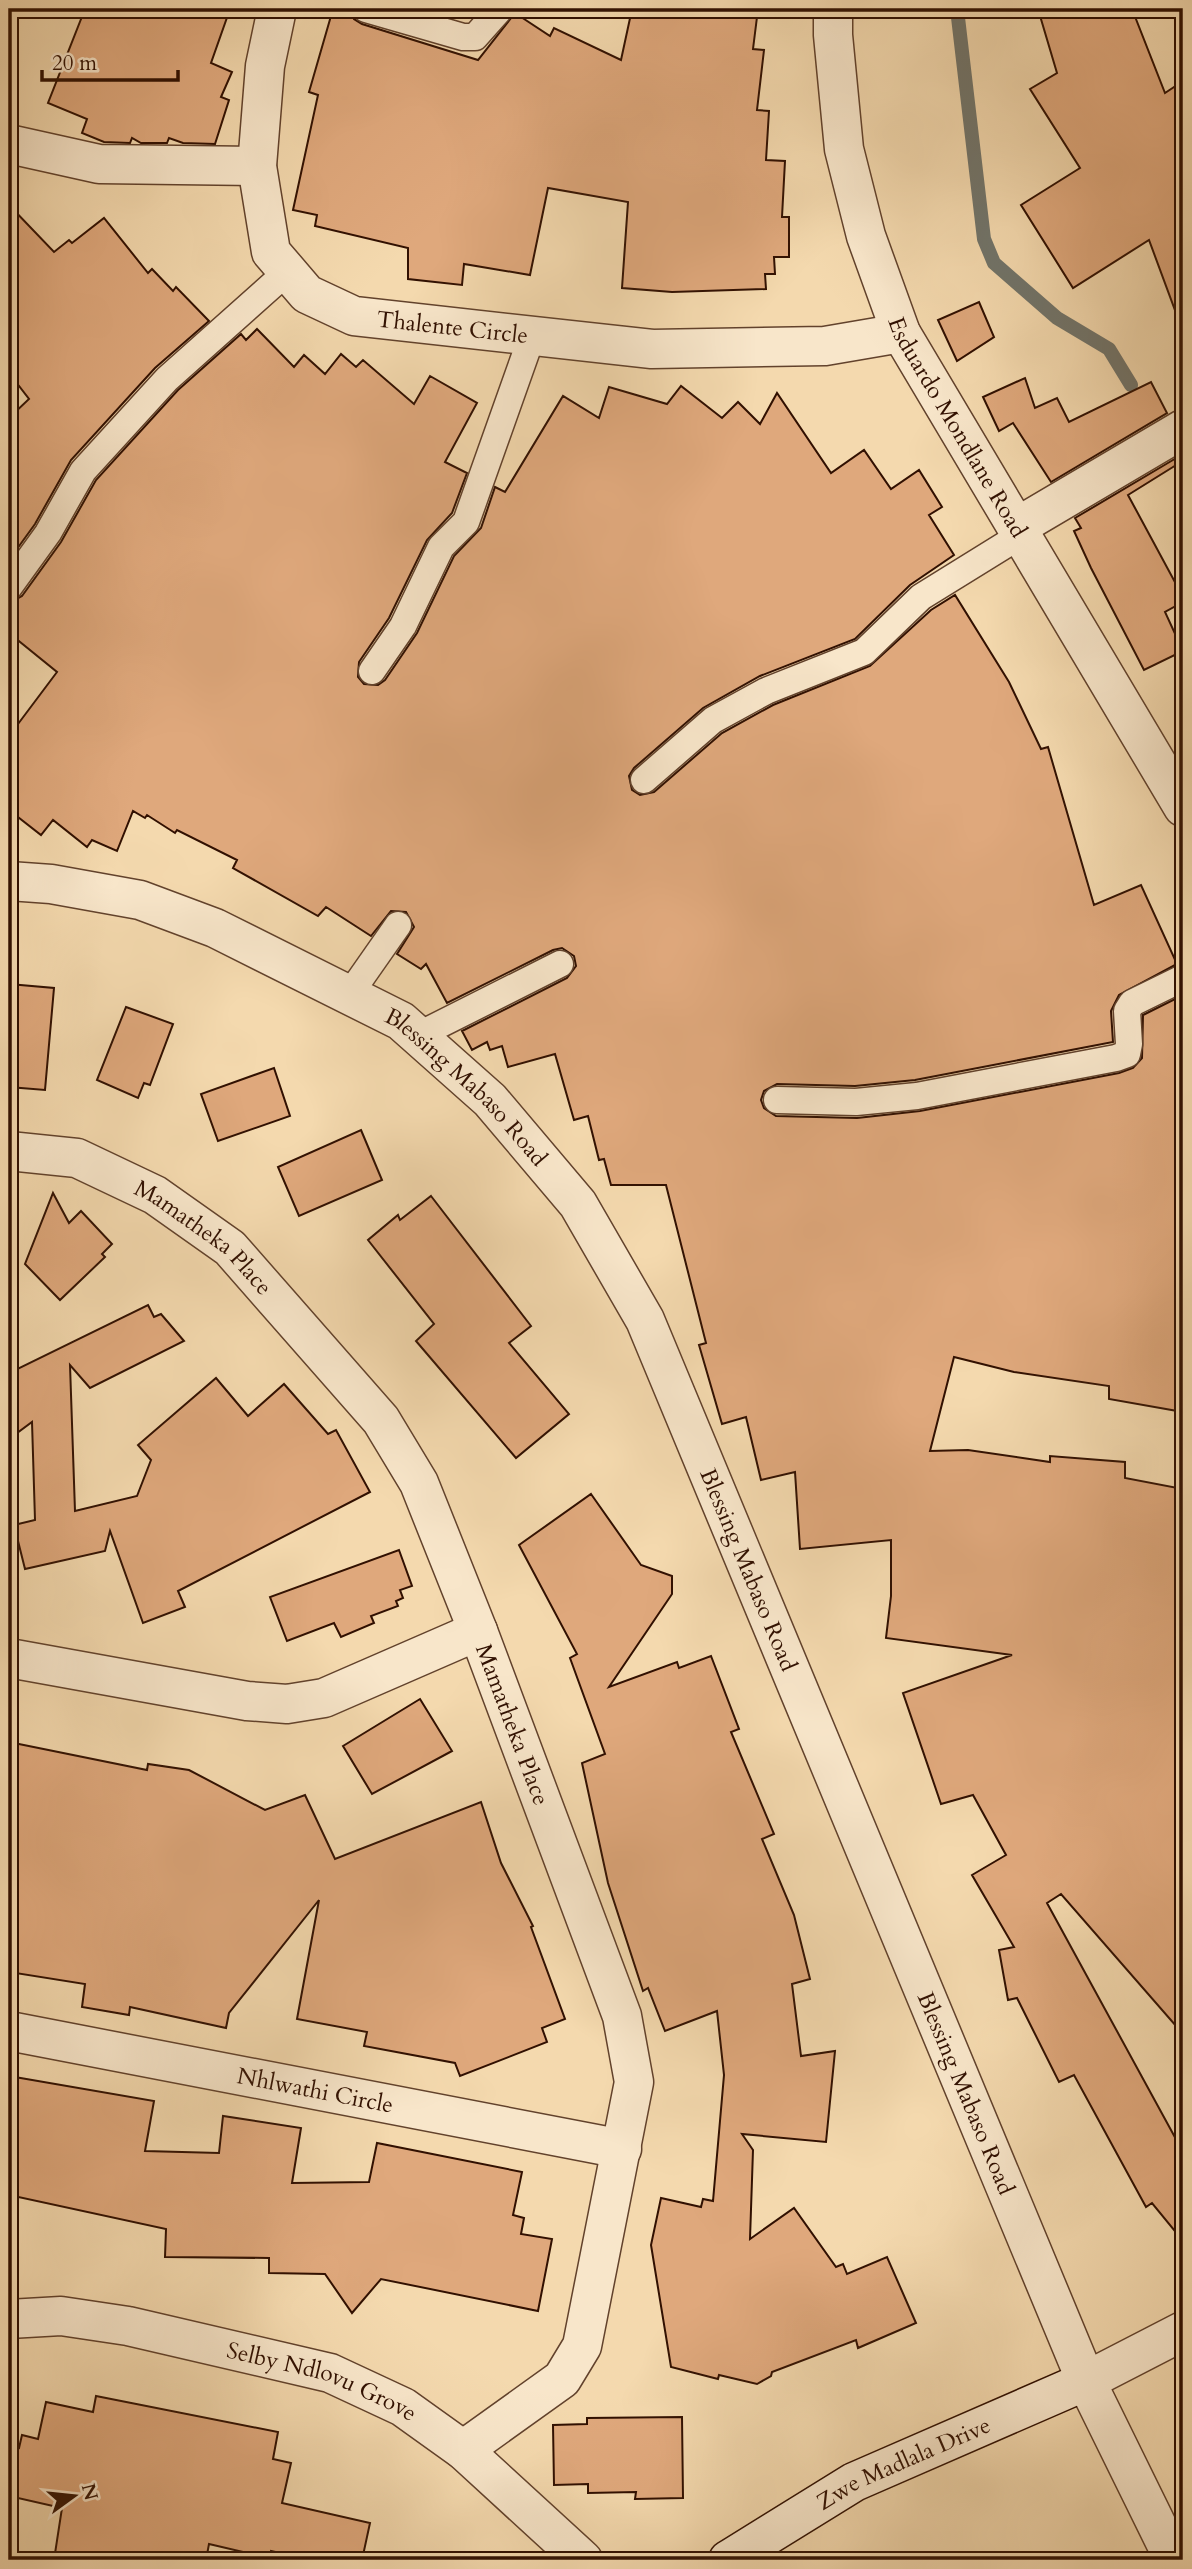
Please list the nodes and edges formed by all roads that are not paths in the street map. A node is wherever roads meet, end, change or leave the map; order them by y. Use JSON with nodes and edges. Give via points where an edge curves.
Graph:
{"nodes":[{"id":1,"x":277,"y":9,"type":"edge"},
{"id":2,"x":366,"y":9,"type":"edge"},
{"id":3,"x":500,"y":9,"type":"edge"},
{"id":4,"x":833,"y":9,"type":"edge"},
{"id":5,"x":9,"y":144,"type":"edge"},
{"id":6,"x":257,"y":166,"type":"junction"},
{"id":7,"x":288,"y":271,"type":"junction"},
{"id":8,"x":901,"y":333,"type":"junction"},
{"id":9,"x":532,"y":336,"type":"junction"},
{"id":10,"x":1183,"y":429,"type":"edge"},
{"id":11,"x":1019,"y":531,"type":"junction"},
{"id":12,"x":9,"y":587,"type":"edge"},
{"id":13,"x":372,"y":671,"type":"dead end"},
{"id":14,"x":644,"y":780,"type":"dead end"},
{"id":15,"x":1183,"y":807,"type":"edge"},
{"id":16,"x":9,"y":881,"type":"edge"},
{"id":17,"x":398,"y":925,"type":"dead end"},
{"id":18,"x":560,"y":964,"type":"dead end"},
{"id":19,"x":1183,"y":978,"type":"edge"},
{"id":20,"x":349,"y":995,"type":"junction"},
{"id":21,"x":417,"y":1036,"type":"junction"},
{"id":22,"x":777,"y":1100,"type":"dead end"},
{"id":23,"x":9,"y":1151,"type":"edge"},
{"id":24,"x":478,"y":1631,"type":"junction"},
{"id":25,"x":9,"y":1658,"type":"edge"},
{"id":26,"x":9,"y":2031,"type":"edge"},
{"id":27,"x":622,"y":2149,"type":"junction"},
{"id":28,"x":9,"y":2319,"type":"edge"},
{"id":29,"x":1183,"y":2331,"type":"edge"},
{"id":30,"x":1086,"y":2381,"type":"junction"},
{"id":31,"x":463,"y":2450,"type":"junction"},
{"id":32,"x":583,"y":2560,"type":"edge"},
{"id":33,"x":728,"y":2560,"type":"edge"},
{"id":34,"x":1174,"y":2560,"type":"edge"}],
"edges":[{"from":1,"to":6,"type":"street","name":"Thalente Circle","via":[[265,66]]},
{"from":2,"to":3,"type":"lane","via":[[474,37]]},
{"from":4,"to":8,"type":"street","name":"Esduardo Mondlane Road","via":[[844,149],[866,236]]},
{"from":5,"to":6,"type":"street","via":[[99,164]]},
{"from":6,"to":7,"type":"street","name":"Thalente Circle","via":[[271,252]]},
{"from":7,"to":9,"type":"street","name":"Thalente Circle","via":[[307,295],[354,316]]},
{"from":7,"to":12,"type":"lane","via":[[167,379],[83,471],[48,533]]},
{"from":8,"to":9,"type":"street","name":"Thalente Circle","via":[[825,346],[652,349]]},
{"from":8,"to":11,"type":"street","name":"Esduardo Mondlane Road"},
{"from":9,"to":13,"type":"lane","via":[[466,522],[441,547],[402,626]]},
{"from":10,"to":11,"type":"street"},
{"from":11,"to":14,"type":"lane","via":[[921,597],[864,652],[766,691],[713,720]]},
{"from":11,"to":15,"type":"street","name":"Esduardo Mondlane Road"},
{"from":16,"to":20,"type":"street","name":"Blessing Mabaso Road","via":[[140,900],[215,928]]},
{"from":17,"to":20,"type":"lane"},
{"from":18,"to":21,"type":"lane"},
{"from":19,"to":22,"type":"lane","via":[[1132,1003],[1127,1011],[1127,1054],[1116,1058],[916,1096],[856,1102]]},
{"from":20,"to":21,"type":"street","name":"Blessing Mabaso Road","via":[[401,1021]]},
{"from":21,"to":30,"type":"street","name":"Blessing Mabaso Road","via":[[490,1101],[578,1204],[645,1320]]},
{"from":23,"to":24,"type":"street","name":"Mamatheka Place","via":[[77,1158],[155,1195],[230,1248],[381,1420],[419,1483]]},
{"from":24,"to":25,"type":"street","via":[[324,1698],[288,1704],[247,1701]]},
{"from":24,"to":27,"type":"street","name":"Mamatheka Place","via":[[622,2016],[634,2082]]},
{"from":26,"to":27,"type":"street","name":"Nhlwathi Circle"},
{"from":27,"to":31,"type":"street","name":"Mamatheka Place","via":[[582,2346],[562,2379]]},
{"from":28,"to":31,"type":"street","name":"Selby Ndlovu Grove","via":[[61,2316],[128,2326],[330,2373],[403,2407]]},
{"from":29,"to":30,"type":"street"},
{"from":30,"to":33,"type":"street","name":"Zwe Madlala Drive","via":[[854,2483]]},
{"from":30,"to":34,"type":"street","name":"Blessing Mabaso Road"},
{"from":31,"to":32,"type":"street","name":"Selby Ndlovu Grove"}]}
